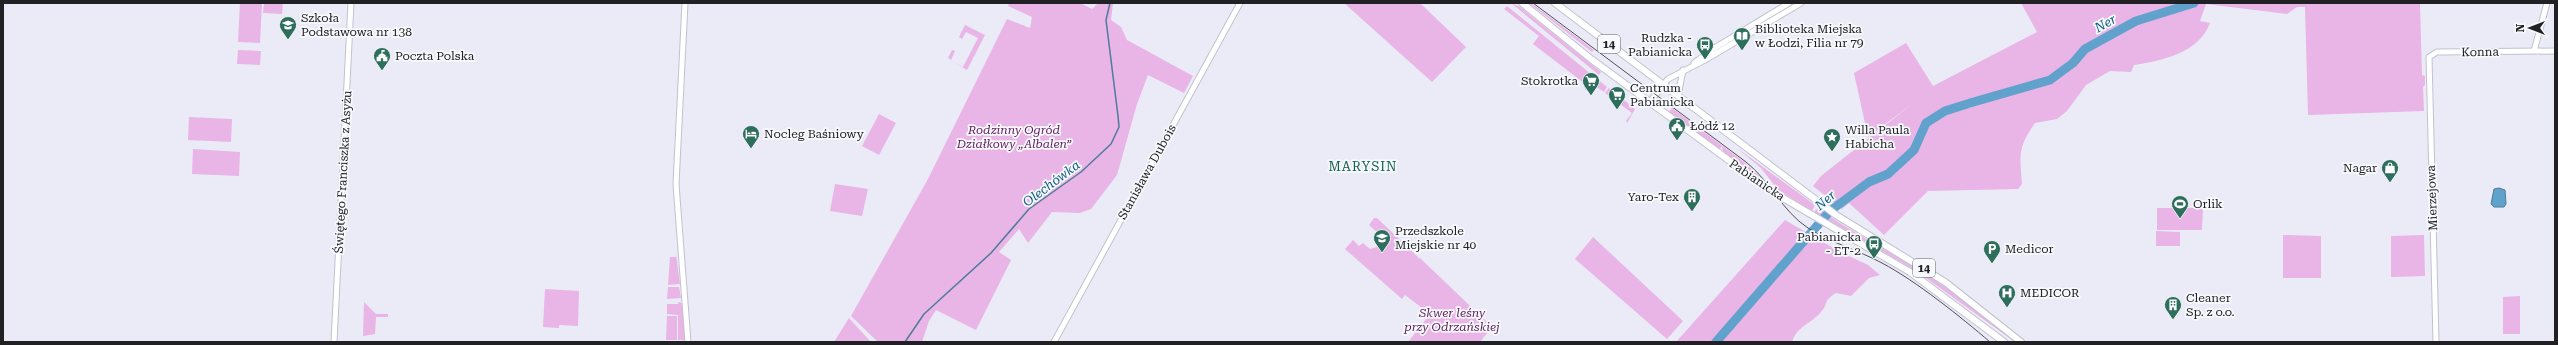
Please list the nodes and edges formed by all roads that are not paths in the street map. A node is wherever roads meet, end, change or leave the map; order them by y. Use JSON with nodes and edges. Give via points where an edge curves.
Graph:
{"nodes":[{"id":1,"x":351,"y":3,"type":"edge"},
{"id":2,"x":685,"y":3,"type":"edge"},
{"id":3,"x":1240,"y":3,"type":"edge"},
{"id":4,"x":1522,"y":3,"type":"edge"},
{"id":5,"x":1555,"y":3,"type":"edge"},
{"id":6,"x":1789,"y":3,"type":"edge"},
{"id":7,"x":1801,"y":3,"type":"edge"},
{"id":8,"x":2547,"y":3,"type":"edge"},
{"id":9,"x":2534,"y":51,"type":"junction"},
{"id":10,"x":2555,"y":52,"type":"edge"},
{"id":11,"x":2430,"y":55,"type":"joint"},
{"id":12,"x":1690,"y":66,"type":"junction"},
{"id":13,"x":1683,"y":70,"type":"junction"},
{"id":14,"x":1662,"y":84,"type":"junction"},
{"id":15,"x":1678,"y":96,"type":"junction"},
{"id":16,"x":1650,"y":103,"type":"junction"},
{"id":17,"x":334,"y":342,"type":"edge"},
{"id":18,"x":688,"y":342,"type":"edge"},
{"id":19,"x":1054,"y":342,"type":"edge"},
{"id":20,"x":2004,"y":342,"type":"edge"},
{"id":21,"x":2022,"y":342,"type":"edge"},
{"id":22,"x":2436,"y":342,"type":"edge"}],
"edges":[{"from":1,"to":17,"type":"street","name":"Świętego Franciszka z Asyżu"},
{"from":2,"to":18,"type":"street","via":[[676,184]]},
{"from":3,"to":19,"type":"street","name":"Stanisława Dubois"},
{"from":4,"to":16,"type":"main road","name":"Pabianicka","number":"14"},
{"from":5,"to":14,"type":"main road","name":"Pabianicka","number":"14"},
{"from":6,"to":12,"type":"street","via":[[1718,45]]},
{"from":7,"to":12,"type":"street","via":[[1706,60]]},
{"from":8,"to":9,"type":"street"},
{"from":9,"to":10,"type":"street","name":"Konna"},
{"from":9,"to":11,"type":"street","name":"Konna","via":[[2437,52]]},
{"from":11,"to":22,"type":"street","name":"Mierzejowa","via":[[2428,63]]},
{"from":12,"to":13,"type":"street"},
{"from":13,"to":14,"type":"street"},
{"from":13,"to":15,"type":"street"},
{"from":14,"to":15,"type":"main road","name":"Pabianicka","number":"14"},
{"from":14,"to":16,"type":"street"},
{"from":15,"to":21,"type":"main road","name":"Pabianicka","number":"14","via":[[1836,215],[1945,282]]},
{"from":16,"to":20,"type":"main road","name":"Pabianicka","number":"14","bridge":true,"via":[[1766,188],[1915,275]]}]}
